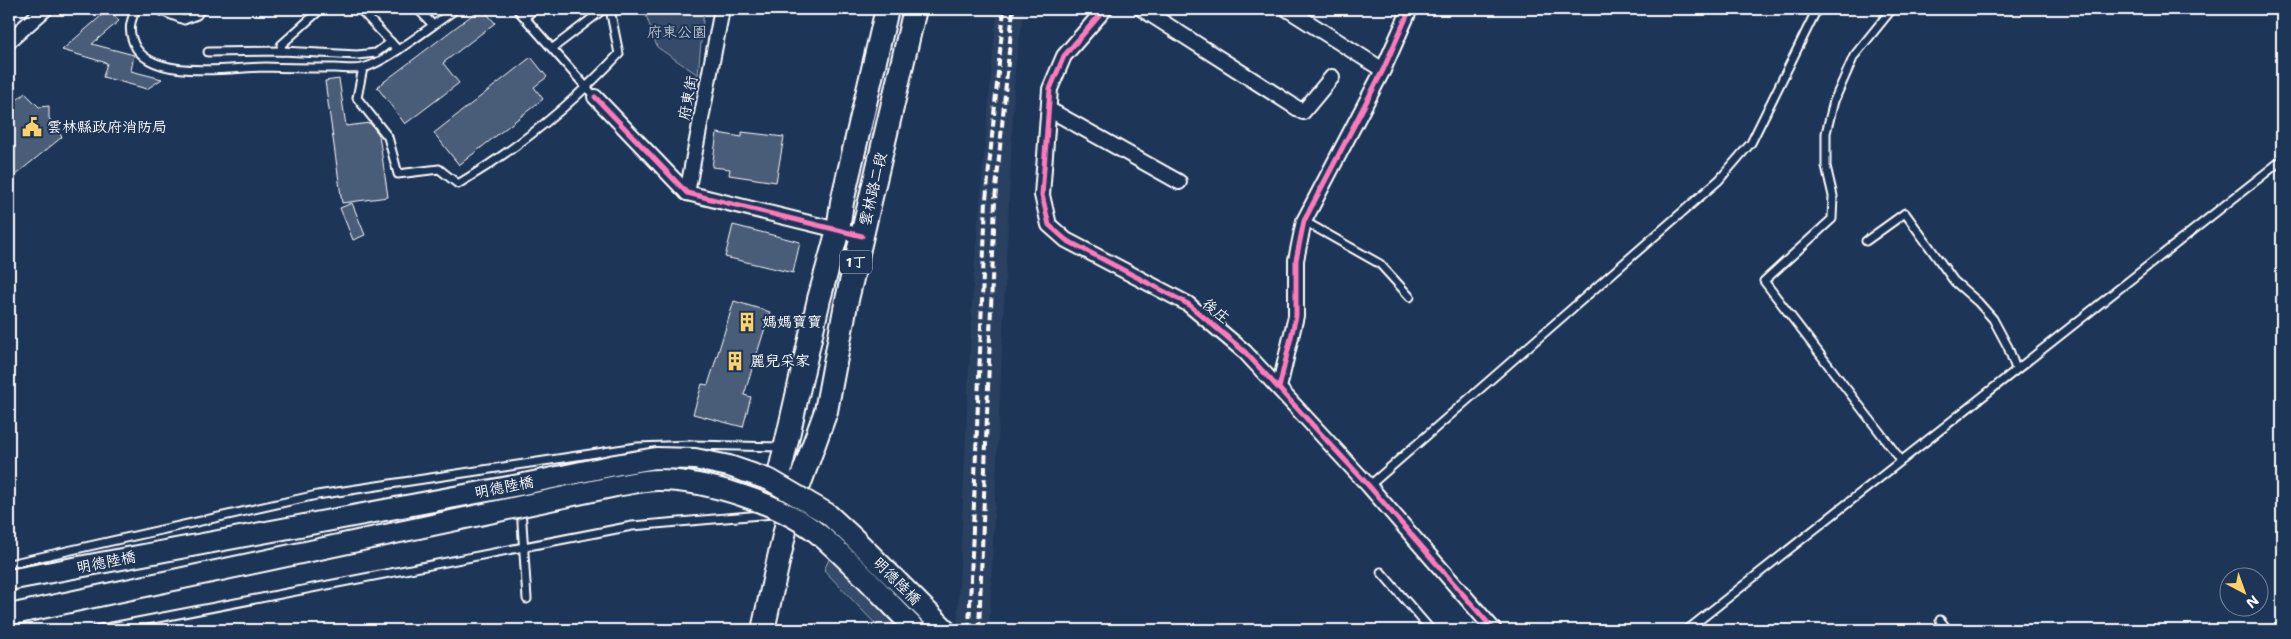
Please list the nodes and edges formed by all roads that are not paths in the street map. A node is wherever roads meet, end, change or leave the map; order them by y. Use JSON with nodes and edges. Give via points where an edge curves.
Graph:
{"nodes":[{"id":1,"x":45,"y":9,"type":"edge"},
{"id":2,"x":136,"y":9,"type":"edge"},
{"id":3,"x":156,"y":9,"type":"edge"},
{"id":4,"x":201,"y":9,"type":"edge"},
{"id":5,"x":321,"y":9,"type":"edge"},
{"id":6,"x":360,"y":9,"type":"edge"},
{"id":7,"x":418,"y":9,"type":"edge"},
{"id":8,"x":452,"y":9,"type":"edge"},
{"id":9,"x":517,"y":9,"type":"edge"},
{"id":10,"x":535,"y":9,"type":"edge"},
{"id":11,"x":604,"y":9,"type":"edge"},
{"id":12,"x":610,"y":9,"type":"edge"},
{"id":13,"x":722,"y":9,"type":"edge"},
{"id":14,"x":887,"y":9,"type":"edge"},
{"id":15,"x":915,"y":9,"type":"edge"},
{"id":16,"x":1105,"y":9,"type":"edge"},
{"id":17,"x":1142,"y":9,"type":"edge"},
{"id":18,"x":1288,"y":9,"type":"edge"},
{"id":19,"x":1410,"y":9,"type":"edge"},
{"id":20,"x":1817,"y":9,"type":"edge"},
{"id":21,"x":1892,"y":9,"type":"edge"},
{"id":22,"x":526,"y":16,"type":"junction"},
{"id":23,"x":433,"y":25,"type":"junction"},
{"id":24,"x":9,"y":41,"type":"edge"},
{"id":25,"x":391,"y":42,"type":"junction"},
{"id":26,"x":553,"y":48,"type":"junction"},
{"id":27,"x":398,"y":50,"type":"junction"},
{"id":28,"x":282,"y":51,"type":"junction"},
{"id":29,"x":208,"y":52,"type":"dead end"},
{"id":30,"x":362,"y":68,"type":"junction"},
{"id":31,"x":1383,"y":70,"type":"junction"},
{"id":32,"x":1332,"y":77,"type":"dead end"},
{"id":33,"x":591,"y":92,"type":"junction"},
{"id":34,"x":1050,"y":110,"type":"junction"},
{"id":35,"x":2282,"y":160,"type":"edge"},
{"id":36,"x":1180,"y":182,"type":"dead end"},
{"id":37,"x":687,"y":193,"type":"junction"},
{"id":38,"x":1304,"y":220,"type":"junction"},
{"id":39,"x":838,"y":230,"type":"junction"},
{"id":40,"x":862,"y":236,"type":"junction"},
{"id":41,"x":1866,"y":241,"type":"dead end"},
{"id":42,"x":1410,"y":297,"type":"dead end"},
{"id":43,"x":2016,"y":369,"type":"junction"},
{"id":44,"x":1279,"y":388,"type":"junction"},
{"id":45,"x":786,"y":447,"type":"junction"},
{"id":46,"x":1901,"y":460,"type":"junction"},
{"id":47,"x":519,"y":465,"type":"junction"},
{"id":48,"x":1369,"y":486,"type":"junction"},
{"id":49,"x":520,"y":492,"type":"dead end"},
{"id":50,"x":521,"y":502,"type":"dead end"},
{"id":51,"x":789,"y":513,"type":"junction"},
{"id":52,"x":523,"y":548,"type":"junction"},
{"id":53,"x":9,"y":564,"type":"edge"},
{"id":54,"x":1380,"y":572,"type":"dead end"},
{"id":55,"x":9,"y":580,"type":"edge"},
{"id":56,"x":527,"y":600,"type":"dead end"},
{"id":57,"x":9,"y":615,"type":"edge"},
{"id":58,"x":1940,"y":620,"type":"dead end"},
{"id":59,"x":96,"y":630,"type":"edge"},
{"id":60,"x":763,"y":630,"type":"edge"},
{"id":61,"x":916,"y":630,"type":"edge"},
{"id":62,"x":946,"y":630,"type":"edge"},
{"id":63,"x":1431,"y":630,"type":"edge"},
{"id":64,"x":1494,"y":630,"type":"edge"},
{"id":65,"x":1687,"y":630,"type":"edge"},
{"id":66,"x":1948,"y":630,"type":"edge"}],
"edges":[{"from":1,"to":24,"type":"street"},
{"from":2,"to":30,"type":"lane","via":[[129,23],[138,53],[151,62],[175,69]]},
{"from":3,"to":4,"type":"lane","via":[[184,20],[197,15]]},
{"from":5,"to":28,"type":"lane","via":[[281,45]]},
{"from":6,"to":25,"type":"lane"},
{"from":7,"to":23,"type":"lane"},
{"from":8,"to":23,"type":"lane"},
{"from":9,"to":22,"type":"lane"},
{"from":10,"to":22,"type":"lane"},
{"from":11,"to":26,"type":"lane"},
{"from":12,"to":33,"type":"lane","via":[[619,54]]},
{"from":13,"to":37,"type":"street","name":"府東街"},
{"from":14,"to":39,"type":"main road","name":"雲林路二段","number":"1丁"},
{"from":15,"to":40,"type":"main road","name":"雲林路二段","number":"1丁"},
{"from":16,"to":34,"type":"street","name":"後庄","via":[[1064,56],[1050,89]]},
{"from":17,"to":32,"type":"street","via":[[1303,112]]},
{"from":18,"to":31,"type":"street"},
{"from":19,"to":31,"type":"street"},
{"from":20,"to":48,"type":"lane","via":[[1752,143],[1719,180]]},
{"from":21,"to":46,"type":"lane","via":[[1854,56],[1834,102],[1826,133],[1826,166],[1833,196],[1832,219],[1764,281]]},
{"from":22,"to":26,"type":"lane"},
{"from":23,"to":27,"type":"lane"},
{"from":25,"to":27,"type":"lane"},
{"from":25,"to":28,"type":"lane","via":[[376,53],[356,55]]},
{"from":26,"to":33,"type":"lane"},
{"from":27,"to":30,"type":"lane"},
{"from":28,"to":29,"type":"lane"},
{"from":30,"to":33,"type":"lane","via":[[356,98],[388,137],[398,174],[439,169],[458,184],[492,164]]},
{"from":31,"to":38,"type":"street"},
{"from":33,"to":37,"type":"street"},
{"from":34,"to":36,"type":"street"},
{"from":34,"to":44,"type":"street","name":"後庄","via":[[1042,195],[1049,225],[1066,240],[1188,304],[1245,352]]},
{"from":35,"to":43,"type":"lane"},
{"from":37,"to":39,"type":"street"},
{"from":38,"to":42,"type":"lane","via":[[1380,264]]},
{"from":38,"to":44,"type":"street","via":[[1296,260],[1296,316]]},
{"from":39,"to":40,"type":"street"},
{"from":39,"to":45,"type":"main road","name":"雲林路二段","number":"1丁"},
{"from":40,"to":51,"type":"main road","name":"雲林路二段","number":"1丁","via":[[826,411]]},
{"from":41,"to":43,"type":"lane","via":[[1905,213],[1954,281],[1993,319]]},
{"from":43,"to":46,"type":"lane"},
{"from":44,"to":48,"type":"street","name":"後庄"},
{"from":45,"to":47,"type":"lane","via":[[637,447]]},
{"from":45,"to":51,"type":"main road","name":"雲林路二段","number":"1丁","via":[[780,471]]},
{"from":46,"to":65,"type":"lane"},
{"from":47,"to":49,"type":"lane"},
{"from":47,"to":53,"type":"lane","via":[[317,495]]},
{"from":48,"to":64,"type":"street","name":"後庄"},
{"from":50,"to":52,"type":"lane"},
{"from":51,"to":52,"type":"lane","via":[[632,526]]},
{"from":51,"to":60,"type":"main road","name":"雲林路二段","number":"1丁"},
{"from":52,"to":56,"type":"lane"},
{"from":52,"to":59,"type":"lane"},
{"from":54,"to":63,"type":"lane"},
{"from":55,"to":62,"type":"main road","name":"明德陸橋","bridge":true,"via":[[519,485],[615,464],[656,458],[695,460],[729,466],[770,480],[828,514]]},
{"from":57,"to":61,"type":"main road","name":"明德陸橋","bridge":true,"via":[[606,488],[657,480],[729,491],[769,506],[796,521],[820,535]]},
{"from":58,"to":66,"type":"lane"}]}
